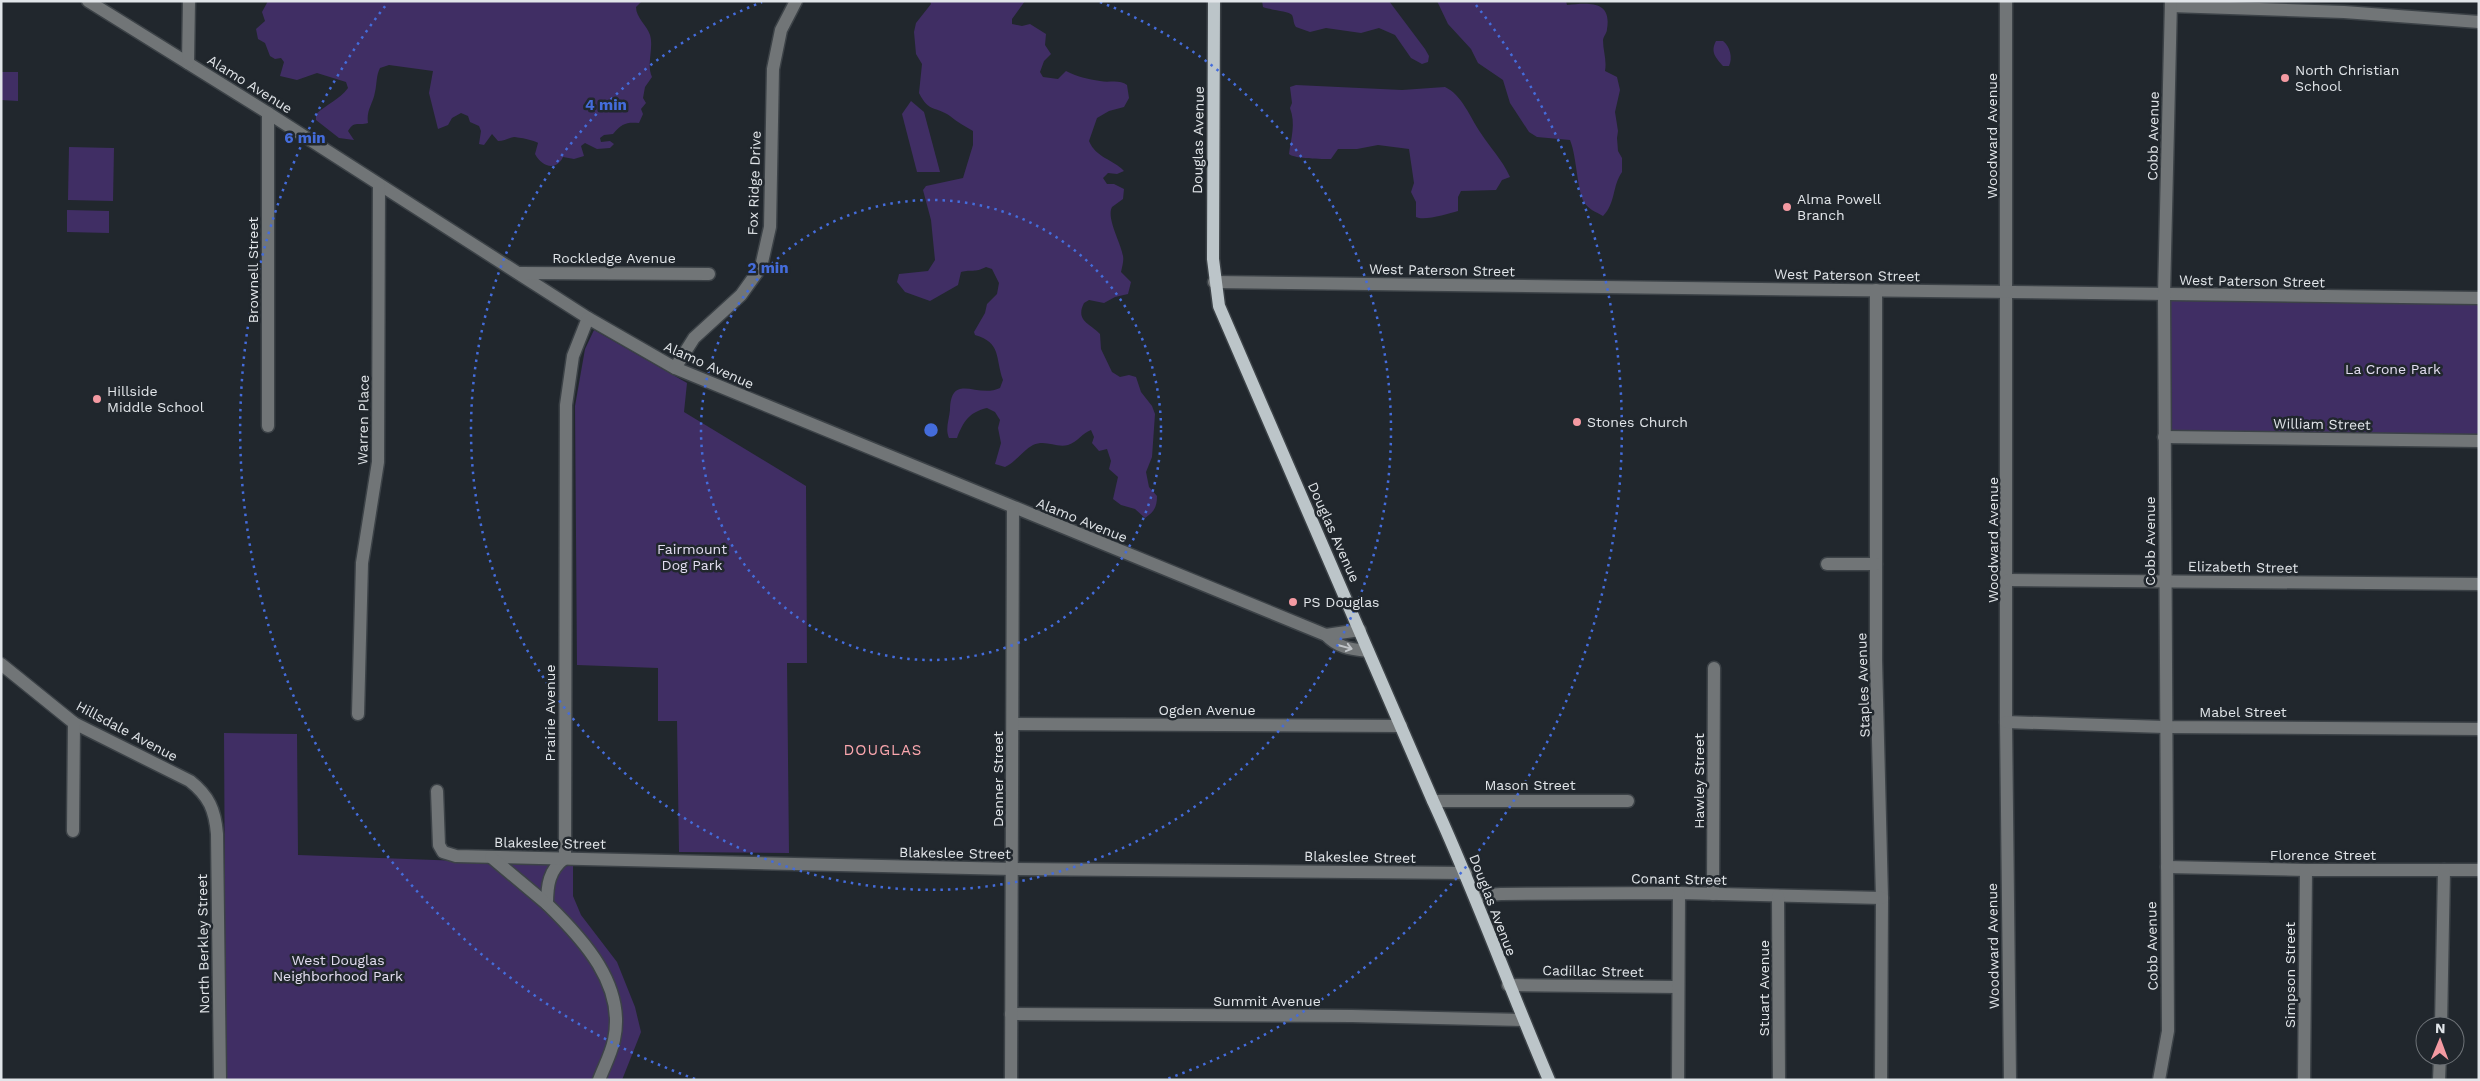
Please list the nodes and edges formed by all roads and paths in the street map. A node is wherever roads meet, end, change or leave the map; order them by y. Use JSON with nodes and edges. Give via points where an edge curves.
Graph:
{"nodes":[{"id":1,"x":88,"y":1,"type":"edge"},
{"id":2,"x":189,"y":1,"type":"edge"},
{"id":3,"x":796,"y":1,"type":"edge"},
{"id":4,"x":1214,"y":1,"type":"edge"},
{"id":5,"x":2006,"y":1,"type":"edge"},
{"id":6,"x":2170,"y":4,"type":"edge"},
{"id":7,"x":2479,"y":22,"type":"edge"},
{"id":8,"x":188,"y":63,"type":"junction"},
{"id":9,"x":268,"y":113,"type":"junction"},
{"id":10,"x":379,"y":185,"type":"junction"},
{"id":11,"x":520,"y":273,"type":"junction"},
{"id":12,"x":709,"y":274,"type":"dead end"},
{"id":13,"x":1214,"y":282,"type":"junction"},
{"id":14,"x":1876,"y":290,"type":"junction"},
{"id":15,"x":2008,"y":292,"type":"junction"},
{"id":16,"x":2164,"y":296,"type":"junction"},
{"id":17,"x":2479,"y":298,"type":"edge"},
{"id":18,"x":588,"y":318,"type":"junction"},
{"id":19,"x":675,"y":368,"type":"junction"},
{"id":20,"x":268,"y":426,"type":"dead end"},
{"id":21,"x":2164,"y":437,"type":"junction"},
{"id":22,"x":2479,"y":441,"type":"edge"},
{"id":23,"x":1012,"y":508,"type":"junction"},
{"id":24,"x":1828,"y":564,"type":"dead end"},
{"id":25,"x":1876,"y":564,"type":"junction"},
{"id":26,"x":2008,"y":580,"type":"junction"},
{"id":27,"x":2165,"y":581,"type":"junction"},
{"id":28,"x":2479,"y":584,"type":"edge"},
{"id":29,"x":1360,"y":630,"type":"junction"},
{"id":30,"x":1326,"y":636,"type":"junction"},
{"id":31,"x":1368,"y":651,"type":"junction"},
{"id":32,"x":1,"y":664,"type":"edge"},
{"id":33,"x":1714,"y":668,"type":"dead end"},
{"id":34,"x":358,"y":714,"type":"dead end"},
{"id":35,"x":2006,"y":722,"type":"junction"},
{"id":36,"x":74,"y":723,"type":"junction"},
{"id":37,"x":1013,"y":724,"type":"junction"},
{"id":38,"x":1401,"y":726,"type":"junction"},
{"id":39,"x":2165,"y":726,"type":"junction"},
{"id":40,"x":2479,"y":729,"type":"edge"},
{"id":41,"x":437,"y":791,"type":"dead end"},
{"id":42,"x":1432,"y":801,"type":"junction"},
{"id":43,"x":1628,"y":801,"type":"dead end"},
{"id":44,"x":213,"y":808,"type":"joint"},
{"id":45,"x":73,"y":831,"type":"dead end"},
{"id":46,"x":491,"y":857,"type":"junction"},
{"id":47,"x":565,"y":858,"type":"junction"},
{"id":48,"x":2167,"y":867,"type":"junction"},
{"id":49,"x":1013,"y":869,"type":"junction"},
{"id":50,"x":2306,"y":870,"type":"junction"},
{"id":51,"x":2444,"y":870,"type":"junction"},
{"id":52,"x":2479,"y":870,"type":"edge"},
{"id":53,"x":1466,"y":873,"type":"junction"},
{"id":54,"x":1679,"y":893,"type":"junction"},
{"id":55,"x":1713,"y":894,"type":"junction"},
{"id":56,"x":1475,"y":896,"type":"junction"},
{"id":57,"x":1778,"y":896,"type":"junction"},
{"id":58,"x":1882,"y":898,"type":"junction"},
{"id":59,"x":548,"y":904,"type":"junction"},
{"id":60,"x":1508,"y":985,"type":"junction"},
{"id":61,"x":1678,"y":987,"type":"junction"},
{"id":62,"x":1011,"y":1014,"type":"junction"},
{"id":63,"x":2440,"y":1016,"type":"edge"},
{"id":64,"x":1523,"y":1020,"type":"junction"},
{"id":65,"x":2440,"y":1066,"type":"edge"},
{"id":66,"x":220,"y":1080,"type":"edge"},
{"id":67,"x":599,"y":1080,"type":"edge"},
{"id":68,"x":1011,"y":1080,"type":"edge"},
{"id":69,"x":1549,"y":1080,"type":"edge"},
{"id":70,"x":1678,"y":1080,"type":"edge"},
{"id":71,"x":1779,"y":1080,"type":"edge"},
{"id":72,"x":1881,"y":1080,"type":"edge"},
{"id":73,"x":2010,"y":1080,"type":"edge"},
{"id":74,"x":2159,"y":1080,"type":"edge"},
{"id":75,"x":2304,"y":1080,"type":"edge"},
{"id":76,"x":2440,"y":1080,"type":"edge"}],
"edges":[{"from":1,"to":8,"type":"street","name":"Alamo Avenue"},
{"from":2,"to":8,"type":"street"},
{"from":3,"to":19,"type":"street","name":"Fox Ridge Drive","via":[[781,30],[776,50],[770,227],[761,267],[741,295],[694,338]]},
{"from":4,"to":13,"type":"main road","name":"Douglas Avenue"},
{"from":5,"to":15,"type":"street","name":"Woodward Avenue"},
{"from":6,"to":7,"type":"street"},
{"from":6,"to":16,"type":"street","name":"Cobb Avenue"},
{"from":8,"to":9,"type":"street","name":"Alamo Avenue"},
{"from":9,"to":10,"type":"street","name":"Alamo Avenue"},
{"from":9,"to":20,"type":"street","name":"Brownell Street"},
{"from":10,"to":11,"type":"street","name":"Alamo Avenue"},
{"from":10,"to":34,"type":"street","name":"Warren Place","via":[[378,462],[362,563]]},
{"from":11,"to":12,"type":"street","name":"Rockledge Avenue"},
{"from":11,"to":18,"type":"street","name":"Alamo Avenue"},
{"from":13,"to":14,"type":"street","name":"West Paterson Street"},
{"from":13,"to":29,"type":"main road","name":"Douglas Avenue","via":[[1219,306]]},
{"from":14,"to":15,"type":"street","name":"West Paterson Street"},
{"from":14,"to":25,"type":"street","name":"Staples Avenue"},
{"from":15,"to":16,"type":"street","name":"West Paterson Street"},
{"from":15,"to":26,"type":"street","name":"Woodward Avenue"},
{"from":16,"to":17,"type":"street","name":"West Paterson Street"},
{"from":16,"to":21,"type":"street","name":"Cobb Avenue"},
{"from":18,"to":19,"type":"street","name":"Alamo Avenue"},
{"from":18,"to":47,"type":"street","name":"Prairie Avenue","via":[[573,356],[566,405]]},
{"from":19,"to":23,"type":"street","name":"Alamo Avenue"},
{"from":21,"to":22,"type":"street","name":"William Street"},
{"from":21,"to":27,"type":"street","name":"Cobb Avenue"},
{"from":23,"to":30,"type":"street","name":"Alamo Avenue"},
{"from":23,"to":37,"type":"street","name":"Denner Street"},
{"from":24,"to":25,"type":"street"},
{"from":25,"to":58,"type":"street","name":"Staples Avenue"},
{"from":26,"to":27,"type":"street","name":"Elizabeth Street"},
{"from":26,"to":35,"type":"street","name":"Woodward Avenue"},
{"from":27,"to":28,"type":"street","name":"Elizabeth Street"},
{"from":27,"to":39,"type":"street","name":"Cobb Avenue"},
{"from":29,"to":30,"type":"street"},
{"from":29,"to":31,"type":"main road","name":"Douglas Avenue"},
{"from":30,"to":31,"type":"street","name":"Alamo Avenue","one_way":true,"via":[[1346,649]]},
{"from":31,"to":38,"type":"main road","name":"Douglas Avenue"},
{"from":32,"to":36,"type":"street","name":"Hillsdale Avenue"},
{"from":33,"to":55,"type":"street","name":"Hawley Street"},
{"from":35,"to":39,"type":"street","name":"Mabel Street"},
{"from":35,"to":73,"type":"street","name":"Woodward Avenue"},
{"from":36,"to":44,"type":"street","name":"Hillsdale Avenue","via":[[190,781],[202,790]]},
{"from":36,"to":45,"type":"street"},
{"from":37,"to":38,"type":"street","name":"Ogden Avenue"},
{"from":37,"to":49,"type":"street","name":"Denner Street"},
{"from":38,"to":42,"type":"main road","name":"Douglas Avenue"},
{"from":39,"to":40,"type":"street","name":"Mabel Street"},
{"from":39,"to":48,"type":"street","name":"Cobb Avenue"},
{"from":41,"to":46,"type":"street","name":"Blakeslee Street","via":[[439,845],[443,852],[456,856]]},
{"from":42,"to":43,"type":"street","name":"Mason Street"},
{"from":42,"to":53,"type":"main road","name":"Douglas Avenue"},
{"from":44,"to":66,"type":"street","name":"North Berkley Street","via":[[217,852]]},
{"from":46,"to":47,"type":"street","name":"Blakeslee Street"},
{"from":46,"to":59,"type":"street"},
{"from":47,"to":49,"type":"street","name":"Blakeslee Street"},
{"from":47,"to":59,"type":"street","via":[[556,866],[549,880]]},
{"from":48,"to":50,"type":"street","name":"Florence Street"},
{"from":48,"to":74,"type":"street","name":"Cobb Avenue","via":[[2168,1031]]},
{"from":49,"to":53,"type":"street","name":"Blakeslee Street"},
{"from":49,"to":62,"type":"street","name":"Denner Street"},
{"from":50,"to":51,"type":"street","name":"Florence Street"},
{"from":50,"to":75,"type":"street","name":"Simpson Street"},
{"from":51,"to":52,"type":"street","name":"Florence Street"},
{"from":51,"to":63,"type":"street"},
{"from":53,"to":56,"type":"main road","name":"Douglas Avenue"},
{"from":54,"to":55,"type":"street","name":"Conant Street"},
{"from":54,"to":56,"type":"street","name":"Conant Street"},
{"from":54,"to":61,"type":"street"},
{"from":55,"to":57,"type":"street","name":"Conant Street"},
{"from":56,"to":60,"type":"main road","name":"Douglas Avenue"},
{"from":57,"to":58,"type":"street","name":"Conant Street"},
{"from":57,"to":71,"type":"street","name":"Stuart Avenue"},
{"from":58,"to":72,"type":"street","name":"Staples Avenue"},
{"from":59,"to":67,"type":"street","via":[[594,956],[612,995],[614,1039]]},
{"from":60,"to":61,"type":"street","name":"Cadillac Street"},
{"from":60,"to":64,"type":"main road","name":"Douglas Avenue"},
{"from":61,"to":70,"type":"street"},
{"from":62,"to":64,"type":"street","name":"Summit Avenue"},
{"from":62,"to":68,"type":"street","name":"Denner Street"},
{"from":64,"to":69,"type":"main road","name":"Douglas Avenue"},
{"from":65,"to":76,"type":"street"}]}
